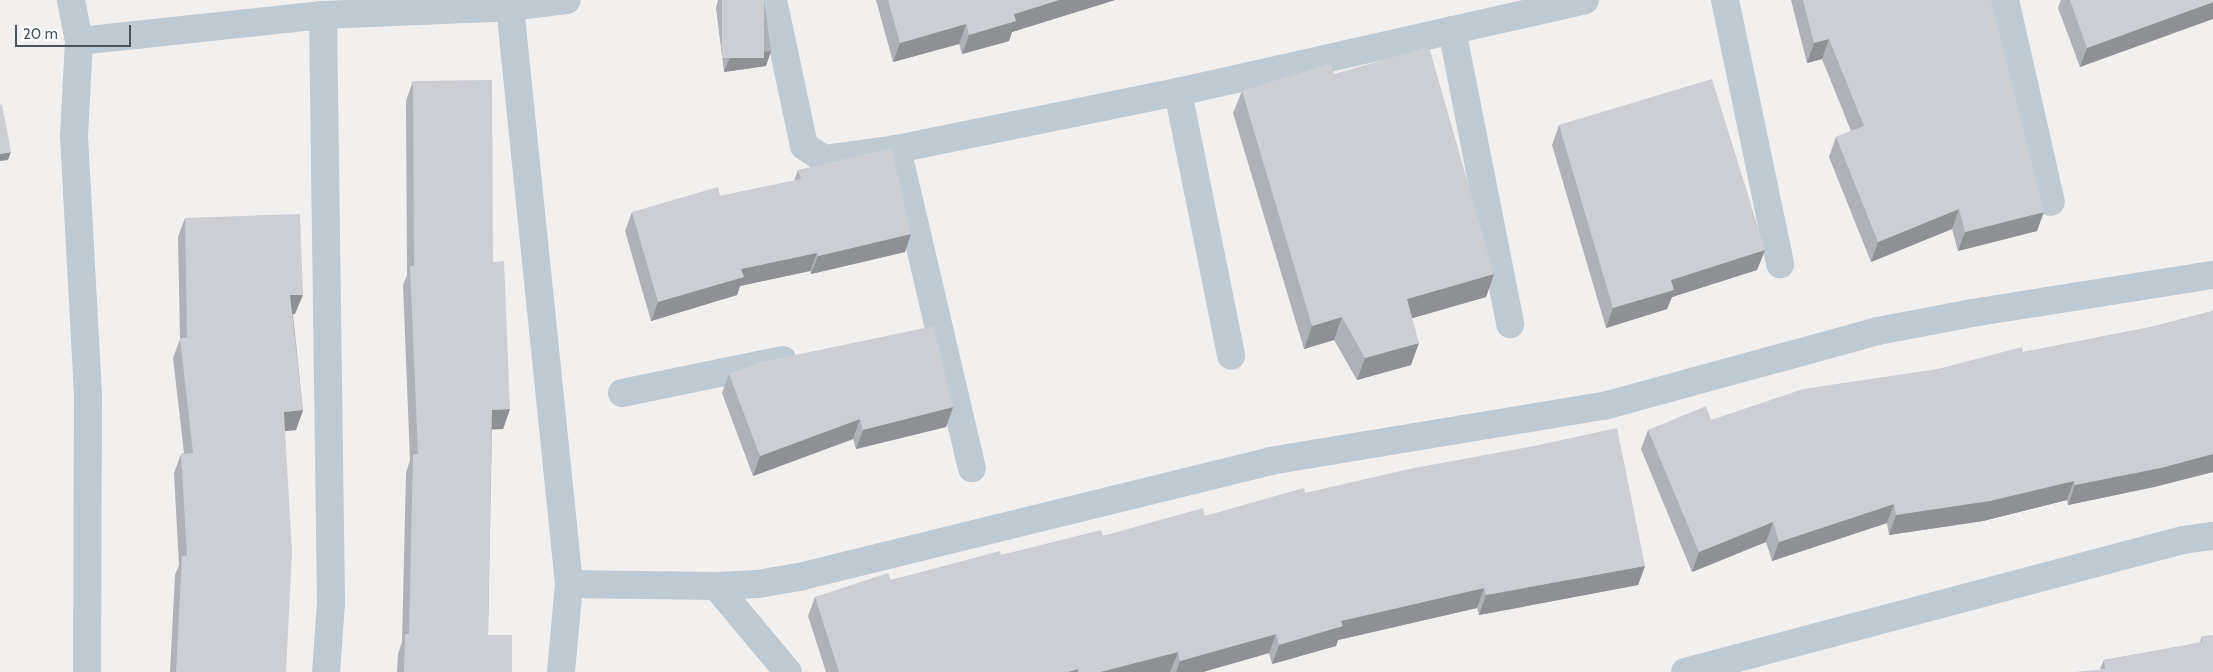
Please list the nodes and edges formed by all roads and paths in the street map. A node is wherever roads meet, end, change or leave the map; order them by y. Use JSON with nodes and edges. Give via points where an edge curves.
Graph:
{"nodes":[{"id":1,"x":71,"y":0,"type":"edge"},
{"id":2,"x":567,"y":0,"type":"edge"},
{"id":3,"x":773,"y":0,"type":"edge"},
{"id":4,"x":1585,"y":0,"type":"edge"},
{"id":5,"x":1725,"y":0,"type":"edge"},
{"id":6,"x":2005,"y":0,"type":"edge"},
{"id":7,"x":510,"y":7,"type":"junction"},
{"id":8,"x":323,"y":15,"type":"junction"},
{"id":9,"x":1452,"y":30,"type":"junction"},
{"id":10,"x":79,"y":41,"type":"junction"},
{"id":11,"x":1178,"y":92,"type":"junction"},
{"id":12,"x":897,"y":149,"type":"junction"},
{"id":13,"x":2051,"y":202,"type":"dead end"},
{"id":14,"x":1780,"y":264,"type":"dead end"},
{"id":15,"x":2213,"y":275,"type":"edge"},
{"id":16,"x":1510,"y":324,"type":"dead end"},
{"id":17,"x":804,"y":355,"type":"edge"},
{"id":18,"x":1231,"y":356,"type":"dead end"},
{"id":19,"x":622,"y":393,"type":"dead end"},
{"id":20,"x":972,"y":468,"type":"dead end"},
{"id":21,"x":2213,"y":536,"type":"edge"},
{"id":22,"x":568,"y":584,"type":"junction"},
{"id":23,"x":716,"y":586,"type":"junction"},
{"id":24,"x":87,"y":672,"type":"edge"},
{"id":25,"x":326,"y":672,"type":"edge"},
{"id":26,"x":561,"y":672,"type":"edge"},
{"id":27,"x":788,"y":672,"type":"edge"},
{"id":28,"x":1685,"y":672,"type":"edge"}],
"edges":[{"from":1,"to":10,"type":"street"},
{"from":2,"to":7,"type":"street"},
{"from":3,"to":12,"type":"street","via":[[804,146],[824,159]]},
{"from":4,"to":9,"type":"street"},
{"from":5,"to":14,"type":"street"},
{"from":6,"to":13,"type":"street"},
{"from":7,"to":8,"type":"street"},
{"from":7,"to":22,"type":"street"},
{"from":8,"to":10,"type":"street"},
{"from":8,"to":25,"type":"street","via":[[331,603]]},
{"from":9,"to":11,"type":"street"},
{"from":9,"to":16,"type":"street"},
{"from":10,"to":24,"type":"street","via":[[74,136],[88,396]]},
{"from":11,"to":12,"type":"street"},
{"from":11,"to":18,"type":"street"},
{"from":12,"to":20,"type":"street","via":[[929,329]]},
{"from":15,"to":23,"type":"street","via":[[1878,331],[1604,406],[1270,461],[799,577],[758,584]]},
{"from":17,"to":19,"type":"street"},
{"from":21,"to":28,"type":"street","via":[[2183,540]]},
{"from":22,"to":23,"type":"street"},
{"from":22,"to":26,"type":"street"},
{"from":23,"to":27,"type":"street"}]}
